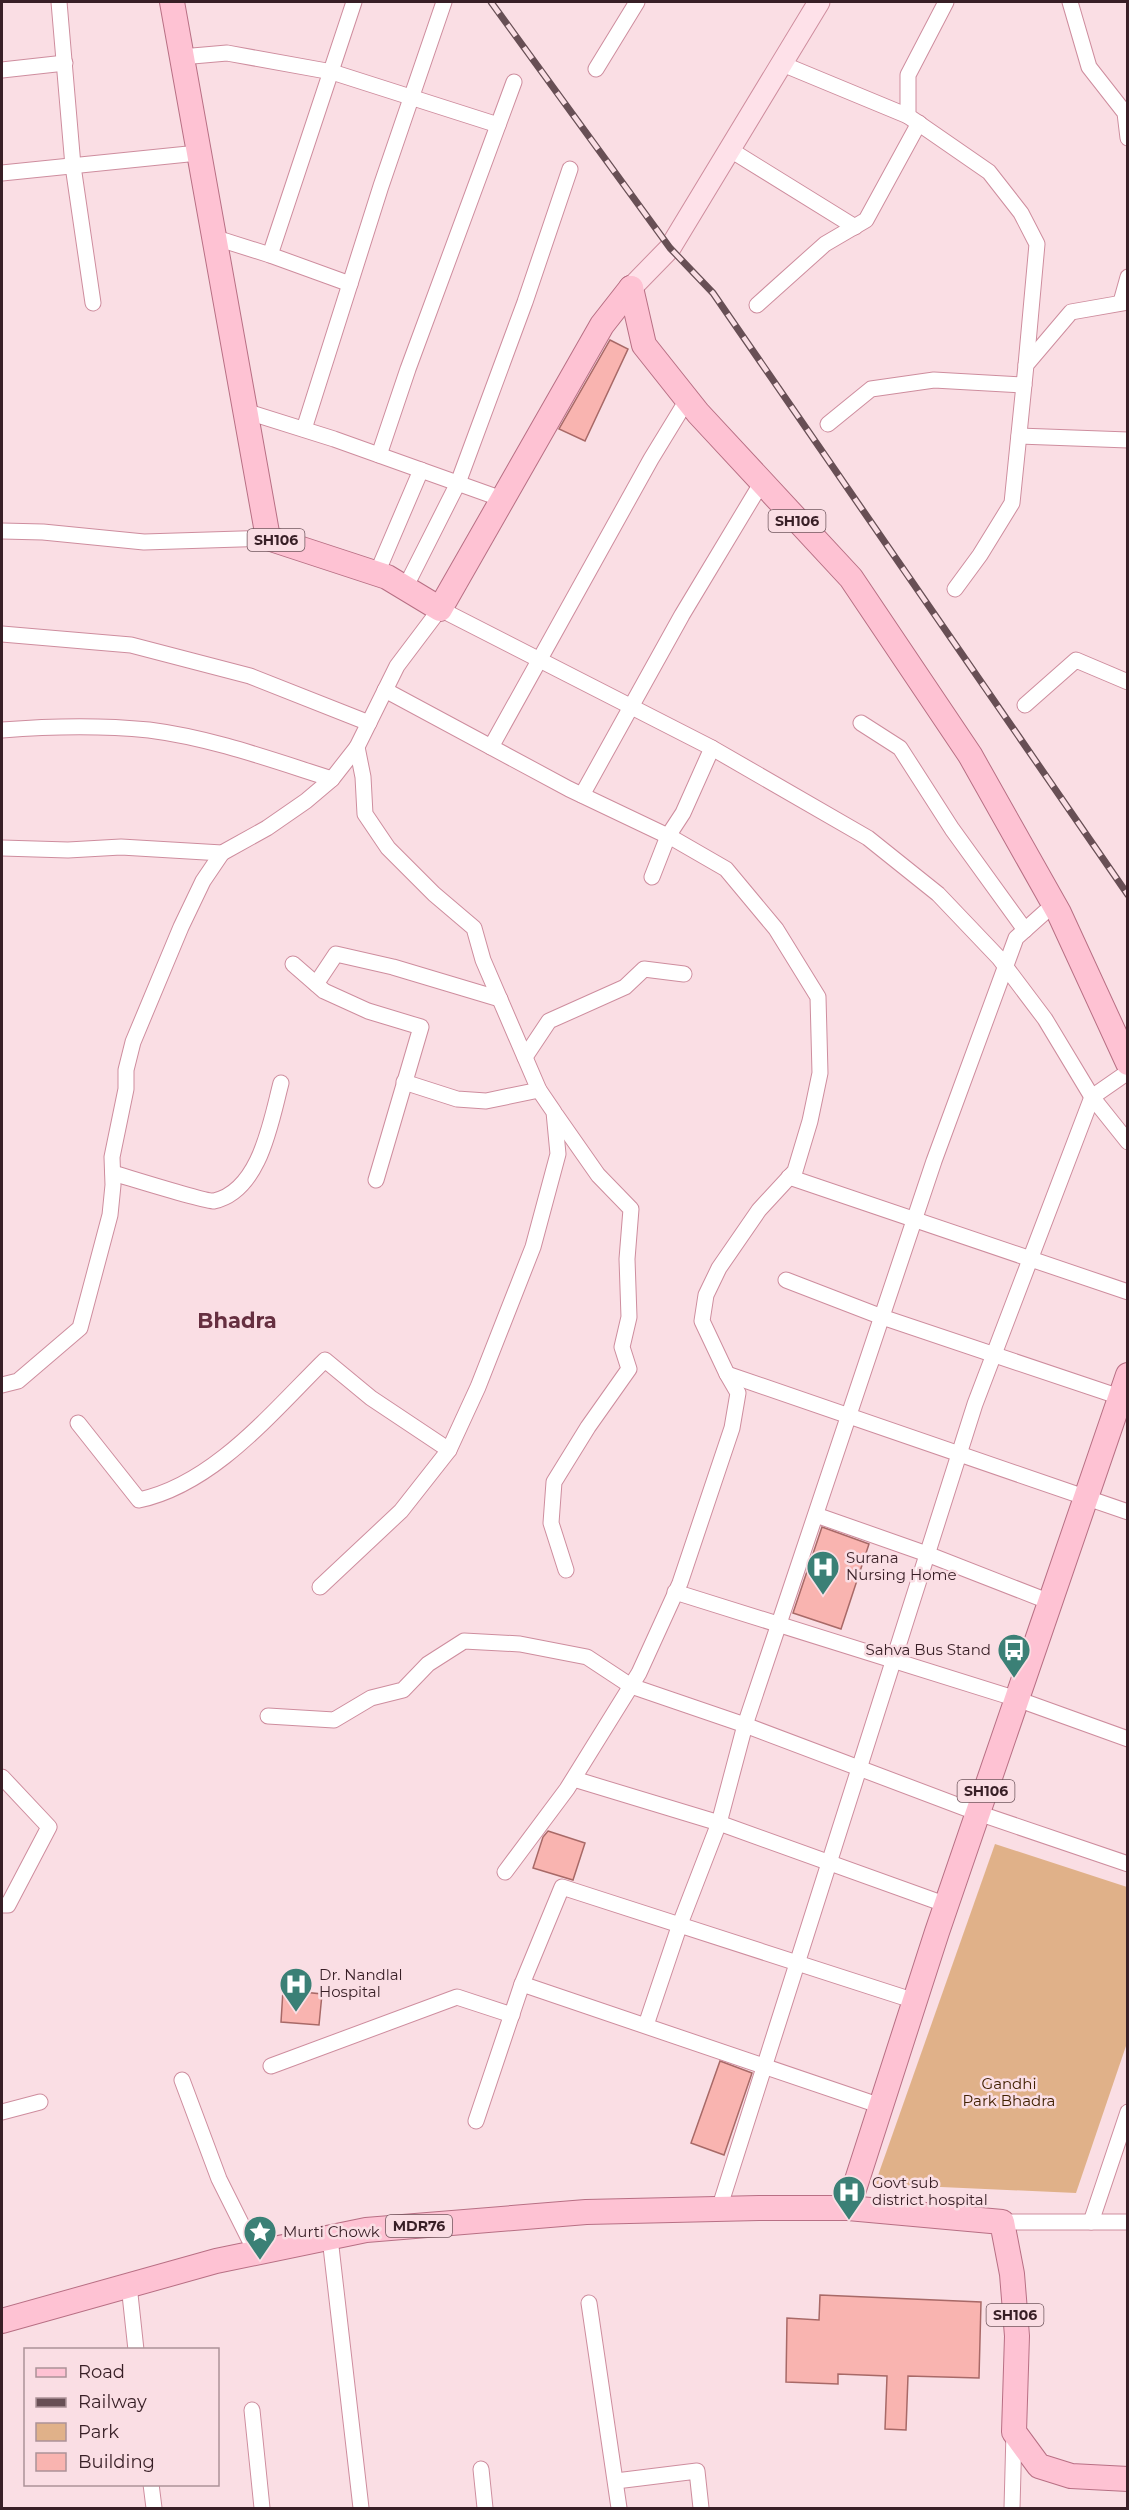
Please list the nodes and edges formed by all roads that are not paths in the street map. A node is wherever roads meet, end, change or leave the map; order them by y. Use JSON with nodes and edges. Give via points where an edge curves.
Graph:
{"nodes":[{"id":1,"x":59,"y":2,"type":"edge"},
{"id":2,"x":172,"y":2,"type":"edge"},
{"id":3,"x":354,"y":2,"type":"edge"},
{"id":4,"x":444,"y":2,"type":"edge"},
{"id":5,"x":637,"y":2,"type":"edge"},
{"id":6,"x":819,"y":2,"type":"edge"},
{"id":7,"x":946,"y":2,"type":"edge"},
{"id":8,"x":1070,"y":2,"type":"edge"},
{"id":9,"x":181,"y":57,"type":"junction"},
{"id":10,"x":65,"y":63,"type":"junction"},
{"id":11,"x":780,"y":63,"type":"junction"},
{"id":12,"x":596,"y":69,"type":"dead end"},
{"id":13,"x":2,"y":70,"type":"edge"},
{"id":14,"x":332,"y":72,"type":"junction"},
{"id":15,"x":514,"y":82,"type":"dead end"},
{"id":16,"x":411,"y":97,"type":"junction"},
{"id":17,"x":1126,"y":112,"type":"edge"},
{"id":18,"x":914,"y":119,"type":"junction"},
{"id":19,"x":498,"y":125,"type":"junction"},
{"id":20,"x":1128,"y":138,"type":"edge"},
{"id":21,"x":729,"y":149,"type":"junction"},
{"id":22,"x":198,"y":153,"type":"junction"},
{"id":23,"x":74,"y":166,"type":"junction"},
{"id":24,"x":570,"y":169,"type":"dead end"},
{"id":25,"x":2,"y":173,"type":"edge"},
{"id":26,"x":855,"y":226,"type":"junction"},
{"id":27,"x":213,"y":237,"type":"junction"},
{"id":28,"x":270,"y":255,"type":"junction"},
{"id":29,"x":1128,"y":277,"type":"edge"},
{"id":30,"x":350,"y":284,"type":"junction"},
{"id":31,"x":631,"y":288,"type":"junction"},
{"id":32,"x":1125,"y":302,"type":"edge"},
{"id":33,"x":93,"y":303,"type":"dead end"},
{"id":34,"x":757,"y":305,"type":"dead end"},
{"id":35,"x":1026,"y":365,"type":"junction"},
{"id":36,"x":1024,"y":385,"type":"junction"},
{"id":37,"x":687,"y":400,"type":"junction"},
{"id":38,"x":245,"y":411,"type":"junction"},
{"id":39,"x":828,"y":424,"type":"dead end"},
{"id":40,"x":304,"y":429,"type":"junction"},
{"id":41,"x":1019,"y":436,"type":"junction"},
{"id":42,"x":1128,"y":440,"type":"edge"},
{"id":43,"x":379,"y":454,"type":"junction"},
{"id":44,"x":421,"y":470,"type":"junction"},
{"id":45,"x":762,"y":482,"type":"junction"},
{"id":46,"x":458,"y":483,"type":"junction"},
{"id":47,"x":502,"y":499,"type":"junction"},
{"id":48,"x":2,"y":531,"type":"edge"},
{"id":49,"x":268,"y":538,"type":"junction"},
{"id":50,"x":377,"y":573,"type":"junction"},
{"id":51,"x":405,"y":588,"type":"junction"},
{"id":52,"x":955,"y":589,"type":"dead end"},
{"id":53,"x":440,"y":609,"type":"junction"},
{"id":54,"x":2,"y":634,"type":"edge"},
{"id":55,"x":539,"y":659,"type":"junction"},
{"id":56,"x":1128,"y":682,"type":"edge"},
{"id":57,"x":385,"y":690,"type":"junction"},
{"id":58,"x":1025,"y":705,"type":"dead end"},
{"id":59,"x":630,"y":706,"type":"junction"},
{"id":60,"x":369,"y":723,"type":"junction"},
{"id":61,"x":861,"y":723,"type":"dead end"},
{"id":62,"x":2,"y":730,"type":"edge"},
{"id":63,"x":357,"y":747,"type":"junction"},
{"id":64,"x":491,"y":747,"type":"junction"},
{"id":65,"x":712,"y":748,"type":"junction"},
{"id":66,"x":332,"y":779,"type":"junction"},
{"id":67,"x":582,"y":795,"type":"junction"},
{"id":68,"x":668,"y":836,"type":"junction"},
{"id":69,"x":2,"y":848,"type":"edge"},
{"id":70,"x":222,"y":853,"type":"junction"},
{"id":71,"x":652,"y":877,"type":"dead end"},
{"id":72,"x":1054,"y":904,"type":"junction"},
{"id":73,"x":1025,"y":930,"type":"junction"},
{"id":74,"x":293,"y":964,"type":"dead end"},
{"id":75,"x":1005,"y":967,"type":"junction"},
{"id":76,"x":684,"y":974,"type":"dead end"},
{"id":77,"x":316,"y":984,"type":"junction"},
{"id":78,"x":500,"y":999,"type":"junction"},
{"id":79,"x":525,"y":1058,"type":"junction"},
{"id":80,"x":1128,"y":1063,"type":"edge"},
{"id":81,"x":1128,"y":1072,"type":"edge"},
{"id":82,"x":404,"y":1082,"type":"junction"},
{"id":83,"x":281,"y":1083,"type":"dead end"},
{"id":84,"x":539,"y":1090,"type":"junction"},
{"id":85,"x":1092,"y":1097,"type":"junction"},
{"id":86,"x":554,"y":1112,"type":"junction"},
{"id":87,"x":1128,"y":1142,"type":"edge"},
{"id":88,"x":113,"y":1173,"type":"junction"},
{"id":89,"x":789,"y":1177,"type":"junction"},
{"id":90,"x":376,"y":1180,"type":"dead end"},
{"id":91,"x":914,"y":1220,"type":"junction"},
{"id":92,"x":1030,"y":1260,"type":"junction"},
{"id":93,"x":786,"y":1280,"type":"dead end"},
{"id":94,"x":1128,"y":1292,"type":"edge"},
{"id":95,"x":882,"y":1317,"type":"junction"},
{"id":96,"x":994,"y":1355,"type":"junction"},
{"id":97,"x":727,"y":1374,"type":"junction"},
{"id":98,"x":2,"y":1385,"type":"edge"},
{"id":99,"x":1124,"y":1386,"type":"edge"},
{"id":100,"x":849,"y":1417,"type":"junction"},
{"id":101,"x":78,"y":1423,"type":"dead end"},
{"id":102,"x":450,"y":1450,"type":"junction"},
{"id":103,"x":959,"y":1455,"type":"junction"},
{"id":104,"x":1086,"y":1499,"type":"junction"},
{"id":105,"x":1128,"y":1512,"type":"edge"},
{"id":106,"x":816,"y":1515,"type":"junction"},
{"id":107,"x":927,"y":1554,"type":"junction"},
{"id":108,"x":566,"y":1570,"type":"dead end"},
{"id":109,"x":320,"y":1587,"type":"dead end"},
{"id":110,"x":675,"y":1592,"type":"junction"},
{"id":111,"x":1050,"y":1602,"type":"junction"},
{"id":112,"x":779,"y":1626,"type":"junction"},
{"id":113,"x":892,"y":1661,"type":"junction"},
{"id":114,"x":631,"y":1686,"type":"junction"},
{"id":115,"x":1017,"y":1699,"type":"junction"},
{"id":116,"x":268,"y":1716,"type":"dead end"},
{"id":117,"x":745,"y":1725,"type":"junction"},
{"id":118,"x":1128,"y":1739,"type":"edge"},
{"id":119,"x":858,"y":1767,"type":"junction"},
{"id":120,"x":574,"y":1779,"type":"junction"},
{"id":121,"x":3,"y":1782,"type":"edge"},
{"id":122,"x":978,"y":1813,"type":"junction"},
{"id":123,"x":719,"y":1823,"type":"junction"},
{"id":124,"x":829,"y":1864,"type":"junction"},
{"id":125,"x":1128,"y":1864,"type":"edge"},
{"id":126,"x":505,"y":1872,"type":"dead end"},
{"id":127,"x":2,"y":1905,"type":"edge"},
{"id":128,"x":947,"y":1905,"type":"junction"},
{"id":129,"x":680,"y":1924,"type":"junction"},
{"id":130,"x":799,"y":1962,"type":"junction"},
{"id":131,"x":522,"y":1984,"type":"junction"},
{"id":132,"x":915,"y":2001,"type":"junction"},
{"id":133,"x":512,"y":2015,"type":"junction"},
{"id":134,"x":646,"y":2025,"type":"junction"},
{"id":135,"x":271,"y":2066,"type":"dead end"},
{"id":136,"x":764,"y":2066,"type":"junction"},
{"id":137,"x":182,"y":2080,"type":"dead end"},
{"id":138,"x":40,"y":2102,"type":"dead end"},
{"id":139,"x":881,"y":2106,"type":"junction"},
{"id":140,"x":2,"y":2112,"type":"edge"},
{"id":141,"x":1128,"y":2112,"type":"edge"},
{"id":142,"x":476,"y":2121,"type":"dead end"},
{"id":143,"x":848,"y":2208,"type":"junction"},
{"id":144,"x":719,"y":2209,"type":"junction"},
{"id":145,"x":1002,"y":2222,"type":"junction"},
{"id":146,"x":1090,"y":2222,"type":"junction"},
{"id":147,"x":1128,"y":2222,"type":"edge"},
{"id":148,"x":330,"y":2238,"type":"junction"},
{"id":149,"x":256,"y":2253,"type":"junction"},
{"id":150,"x":129,"y":2285,"type":"junction"},
{"id":151,"x":589,"y":2303,"type":"dead end"},
{"id":152,"x":2,"y":2321,"type":"edge"},
{"id":153,"x":136,"y":2348,"type":"edge"},
{"id":154,"x":252,"y":2410,"type":"dead end"},
{"id":155,"x":1014,"y":2432,"type":"junction"},
{"id":156,"x":481,"y":2469,"type":"dead end"},
{"id":157,"x":1128,"y":2479,"type":"edge"},
{"id":158,"x":616,"y":2481,"type":"junction"},
{"id":159,"x":152,"y":2486,"type":"edge"},
{"id":160,"x":154,"y":2508,"type":"edge"},
{"id":161,"x":262,"y":2508,"type":"edge"},
{"id":162,"x":361,"y":2508,"type":"edge"},
{"id":163,"x":485,"y":2508,"type":"edge"},
{"id":164,"x":619,"y":2508,"type":"edge"},
{"id":165,"x":701,"y":2508,"type":"edge"},
{"id":166,"x":1012,"y":2508,"type":"edge"}],
"edges":[{"from":1,"to":10,"type":"street"},
{"from":2,"to":9,"type":"main road","number":"SH106"},
{"from":3,"to":14,"type":"street"},
{"from":4,"to":16,"type":"street"},
{"from":5,"to":12,"type":"street"},
{"from":6,"to":11,"type":"main road"},
{"from":7,"to":18,"type":"street","via":[[908,75]]},
{"from":8,"to":17,"type":"street","via":[[1089,67]]},
{"from":9,"to":14,"type":"street","via":[[227,53]]},
{"from":9,"to":22,"type":"main road","number":"SH106"},
{"from":10,"to":13,"type":"street"},
{"from":10,"to":23,"type":"street"},
{"from":11,"to":18,"type":"street"},
{"from":11,"to":21,"type":"main road"},
{"from":14,"to":16,"type":"street"},
{"from":14,"to":28,"type":"street"},
{"from":15,"to":19,"type":"street"},
{"from":16,"to":19,"type":"street"},
{"from":16,"to":30,"type":"street"},
{"from":17,"to":20,"type":"street"},
{"from":18,"to":26,"type":"street","via":[[866,220]]},
{"from":18,"to":35,"type":"street","via":[[989,172],[1021,213],[1037,244]]},
{"from":19,"to":43,"type":"street"},
{"from":21,"to":26,"type":"street"},
{"from":21,"to":31,"type":"main road","via":[[670,248]]},
{"from":22,"to":23,"type":"street"},
{"from":22,"to":27,"type":"main road","number":"SH106"},
{"from":23,"to":25,"type":"street"},
{"from":23,"to":33,"type":"street"},
{"from":24,"to":46,"type":"street"},
{"from":26,"to":34,"type":"street","via":[[825,244]]},
{"from":27,"to":28,"type":"street"},
{"from":27,"to":38,"type":"main road","number":"SH106"},
{"from":28,"to":30,"type":"street"},
{"from":29,"to":32,"type":"street"},
{"from":30,"to":40,"type":"street"},
{"from":31,"to":37,"type":"main road","number":"SH106","via":[[644,345]]},
{"from":31,"to":47,"type":"main road","via":[[602,325]]},
{"from":32,"to":35,"type":"street","via":[[1071,312]]},
{"from":35,"to":36,"type":"street"},
{"from":36,"to":39,"type":"street","via":[[934,380],[871,389]]},
{"from":36,"to":41,"type":"street"},
{"from":37,"to":45,"type":"main road","number":"SH106"},
{"from":37,"to":55,"type":"street"},
{"from":38,"to":40,"type":"street"},
{"from":38,"to":49,"type":"main road","number":"SH106"},
{"from":40,"to":43,"type":"street"},
{"from":41,"to":42,"type":"street"},
{"from":41,"to":52,"type":"street","via":[[1012,503]]},
{"from":43,"to":44,"type":"street"},
{"from":44,"to":46,"type":"street"},
{"from":44,"to":50,"type":"street"},
{"from":45,"to":59,"type":"street"},
{"from":45,"to":72,"type":"main road","number":"SH106","via":[[851,578],[970,755]]},
{"from":46,"to":47,"type":"street"},
{"from":46,"to":51,"type":"street"},
{"from":47,"to":53,"type":"main road"},
{"from":48,"to":49,"type":"street","via":[[144,542]]},
{"from":49,"to":50,"type":"main road","number":"SH106"},
{"from":50,"to":51,"type":"main road","number":"SH106"},
{"from":51,"to":53,"type":"main road","number":"SH106"},
{"from":53,"to":55,"type":"street"},
{"from":53,"to":57,"type":"street","via":[[397,666]]},
{"from":54,"to":60,"type":"street","via":[[131,645],[250,676]]},
{"from":55,"to":59,"type":"street"},
{"from":55,"to":64,"type":"street"},
{"from":56,"to":58,"type":"street","via":[[1076,660]]},
{"from":57,"to":60,"type":"street"},
{"from":57,"to":64,"type":"street"},
{"from":59,"to":65,"type":"street"},
{"from":59,"to":67,"type":"street"},
{"from":60,"to":63,"type":"street"},
{"from":61,"to":73,"type":"street","via":[[900,748]]},
{"from":62,"to":66,"type":"street","via":[[63,726],[149,730],[219,744]]},
{"from":63,"to":66,"type":"street"},
{"from":63,"to":78,"type":"street","via":[[365,814],[388,848],[474,928]]},
{"from":64,"to":67,"type":"street"},
{"from":65,"to":68,"type":"street","via":[[684,813]]},
{"from":65,"to":75,"type":"street","via":[[868,838],[938,894]]},
{"from":66,"to":70,"type":"street","via":[[267,828]]},
{"from":67,"to":68,"type":"street"},
{"from":68,"to":71,"type":"street"},
{"from":68,"to":89,"type":"street","via":[[726,869],[776,929],[818,997],[820,1072],[810,1121],[795,1171]]},
{"from":69,"to":70,"type":"street","via":[[121,847]]},
{"from":70,"to":88,"type":"street","via":[[203,881],[181,927],[133,1042],[112,1158]]},
{"from":72,"to":73,"type":"street"},
{"from":72,"to":80,"type":"main road","number":"SH106"},
{"from":73,"to":75,"type":"street","via":[[1016,938]]},
{"from":74,"to":77,"type":"street"},
{"from":75,"to":85,"type":"street","via":[[1045,1019]]},
{"from":75,"to":91,"type":"street"},
{"from":76,"to":79,"type":"street","via":[[644,969],[625,987],[549,1020]]},
{"from":77,"to":78,"type":"street","via":[[336,954]]},
{"from":77,"to":82,"type":"street","via":[[368,1011],[421,1027]]},
{"from":78,"to":79,"type":"street"},
{"from":79,"to":84,"type":"street"},
{"from":81,"to":85,"type":"street"},
{"from":82,"to":84,"type":"street","via":[[457,1099],[486,1101]]},
{"from":82,"to":90,"type":"street"},
{"from":83,"to":88,"type":"street","via":[[266,1139],[250,1175],[235,1192],[213,1201]]},
{"from":84,"to":86,"type":"street"},
{"from":85,"to":87,"type":"street"},
{"from":85,"to":92,"type":"street"},
{"from":86,"to":102,"type":"street","via":[[558,1154],[533,1247]]},
{"from":86,"to":108,"type":"street","via":[[598,1175],[631,1209],[627,1259],[629,1317],[622,1347],[629,1369],[554,1482],[551,1523]]},
{"from":88,"to":98,"type":"street","via":[[110,1215],[80,1328],[18,1381]]},
{"from":89,"to":91,"type":"street"},
{"from":89,"to":97,"type":"street","via":[[759,1210],[706,1295],[702,1321]]},
{"from":91,"to":92,"type":"street"},
{"from":91,"to":95,"type":"street"},
{"from":92,"to":94,"type":"street"},
{"from":92,"to":96,"type":"street"},
{"from":93,"to":95,"type":"street"},
{"from":95,"to":96,"type":"street"},
{"from":95,"to":100,"type":"street"},
{"from":96,"to":99,"type":"street"},
{"from":96,"to":103,"type":"street"},
{"from":97,"to":100,"type":"street"},
{"from":97,"to":110,"type":"street","via":[[738,1393],[732,1428]]},
{"from":99,"to":104,"type":"main road","number":"SH106"},
{"from":100,"to":103,"type":"street"},
{"from":100,"to":106,"type":"street"},
{"from":101,"to":102,"type":"street","via":[[139,1500],[157,1496],[218,1463],[326,1360],[371,1398]]},
{"from":102,"to":109,"type":"street","via":[[401,1511]]},
{"from":103,"to":104,"type":"street"},
{"from":103,"to":107,"type":"street"},
{"from":104,"to":105,"type":"street"},
{"from":104,"to":111,"type":"main road","number":"SH106"},
{"from":106,"to":107,"type":"street"},
{"from":106,"to":112,"type":"street"},
{"from":107,"to":111,"type":"street"},
{"from":107,"to":113,"type":"street"},
{"from":110,"to":112,"type":"street"},
{"from":110,"to":114,"type":"street"},
{"from":111,"to":115,"type":"main road","number":"SH106"},
{"from":112,"to":113,"type":"street"},
{"from":112,"to":117,"type":"street"},
{"from":113,"to":115,"type":"street"},
{"from":113,"to":119,"type":"street"},
{"from":114,"to":116,"type":"street","via":[[587,1658],[520,1644],[464,1641],[428,1664],[403,1690],[371,1698],[334,1720]]},
{"from":114,"to":117,"type":"street"},
{"from":114,"to":120,"type":"street"},
{"from":115,"to":118,"type":"street"},
{"from":115,"to":122,"type":"main road","number":"SH106"},
{"from":117,"to":119,"type":"street"},
{"from":117,"to":123,"type":"street"},
{"from":119,"to":122,"type":"street"},
{"from":119,"to":124,"type":"street"},
{"from":120,"to":123,"type":"street"},
{"from":120,"to":126,"type":"street"},
{"from":121,"to":127,"type":"street","via":[[50,1827],[8,1905]]},
{"from":122,"to":125,"type":"street"},
{"from":122,"to":128,"type":"main road","number":"SH106"},
{"from":123,"to":124,"type":"street"},
{"from":123,"to":129,"type":"street"},
{"from":124,"to":128,"type":"street"},
{"from":124,"to":130,"type":"street"},
{"from":128,"to":132,"type":"main road","number":"SH106"},
{"from":129,"to":130,"type":"street"},
{"from":129,"to":131,"type":"street","via":[[562,1887]]},
{"from":129,"to":134,"type":"street"},
{"from":130,"to":132,"type":"street"},
{"from":130,"to":136,"type":"street"},
{"from":131,"to":133,"type":"street"},
{"from":131,"to":134,"type":"street"},
{"from":132,"to":139,"type":"main road","number":"SH106"},
{"from":133,"to":135,"type":"street","via":[[457,1997]]},
{"from":133,"to":142,"type":"street"},
{"from":134,"to":136,"type":"street"},
{"from":136,"to":139,"type":"street"},
{"from":136,"to":144,"type":"street"},
{"from":137,"to":149,"type":"street","via":[[219,2179]]},
{"from":138,"to":140,"type":"street"},
{"from":139,"to":143,"type":"main road","number":"SH106"},
{"from":141,"to":146,"type":"street"},
{"from":143,"to":144,"type":"main road","number":"MDR76"},
{"from":143,"to":145,"type":"main road"},
{"from":144,"to":148,"type":"main road","number":"MDR76","via":[[586,2212],[366,2230]]},
{"from":145,"to":146,"type":"street"},
{"from":145,"to":155,"type":"main road","number":"SH106","via":[[1012,2274],[1017,2336]]},
{"from":146,"to":147,"type":"street"},
{"from":148,"to":149,"type":"main road","number":"MDR76"},
{"from":148,"to":162,"type":"street"},
{"from":149,"to":150,"type":"main road","number":"MDR76"},
{"from":150,"to":152,"type":"main road","number":"MDR76"},
{"from":150,"to":153,"type":"street"},
{"from":151,"to":158,"type":"street"},
{"from":154,"to":161,"type":"street"},
{"from":155,"to":157,"type":"main road","via":[[1039,2466],[1071,2476]]},
{"from":155,"to":166,"type":"street"},
{"from":156,"to":163,"type":"street"},
{"from":158,"to":164,"type":"street"},
{"from":158,"to":165,"type":"street","via":[[697,2471]]},
{"from":159,"to":160,"type":"street"}]}
